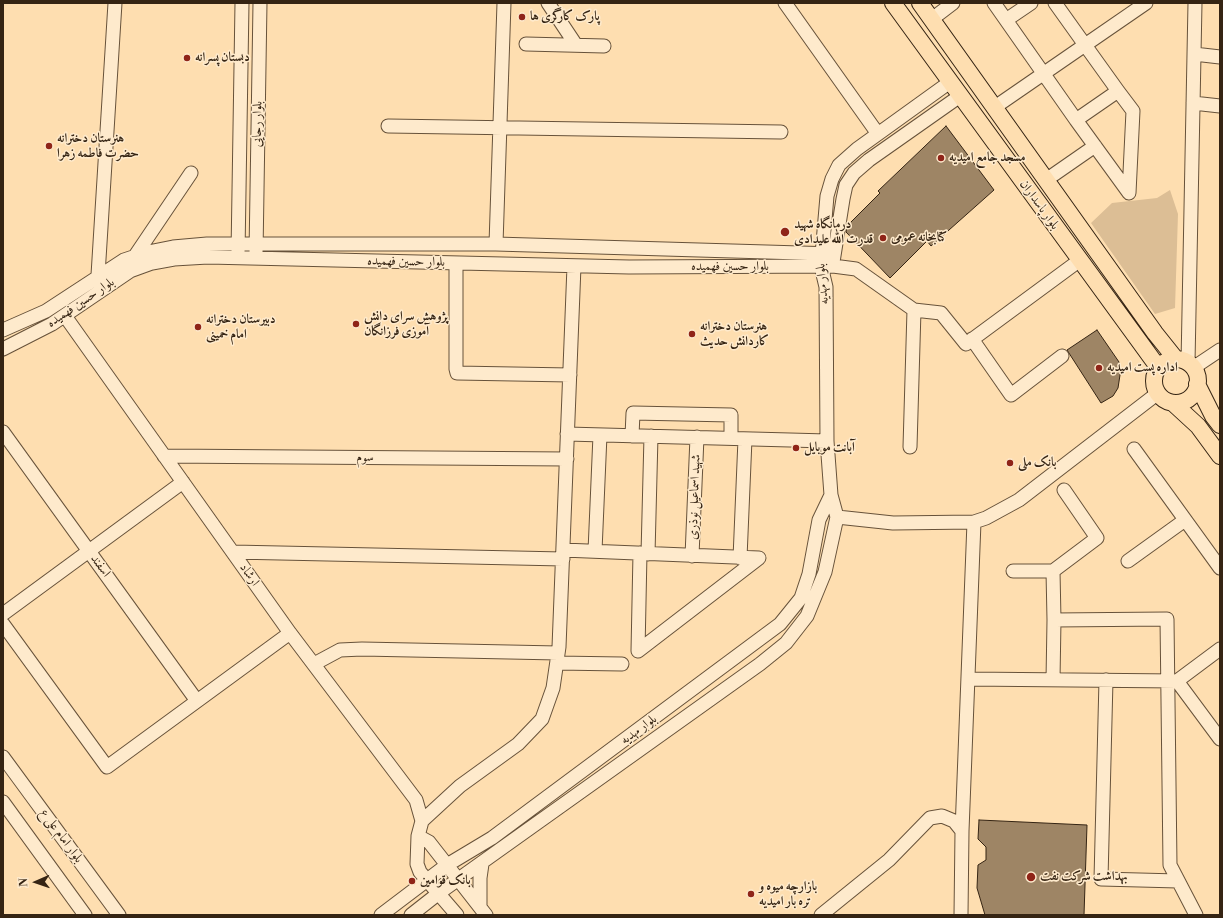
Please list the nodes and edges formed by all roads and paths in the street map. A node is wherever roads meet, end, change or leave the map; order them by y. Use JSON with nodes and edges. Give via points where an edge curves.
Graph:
{"nodes":[{"id":1,"x":115,"y":3,"type":"edge"},
{"id":2,"x":242,"y":3,"type":"edge"},
{"id":3,"x":260,"y":3,"type":"edge"},
{"id":4,"x":504,"y":3,"type":"edge"},
{"id":5,"x":548,"y":3,"type":"edge"},
{"id":6,"x":785,"y":3,"type":"edge"},
{"id":7,"x":893,"y":3,"type":"edge"},
{"id":8,"x":920,"y":3,"type":"edge"},
{"id":9,"x":953,"y":3,"type":"edge"},
{"id":10,"x":994,"y":3,"type":"edge"},
{"id":11,"x":1031,"y":3,"type":"edge"},
{"id":12,"x":1055,"y":3,"type":"edge"},
{"id":13,"x":1146,"y":3,"type":"edge"},
{"id":14,"x":1195,"y":3,"type":"edge"},
{"id":15,"x":932,"y":19,"type":"junction"},
{"id":16,"x":1006,"y":20,"type":"junction"},
{"id":17,"x":526,"y":44,"type":"dead end"},
{"id":18,"x":576,"y":45,"type":"junction"},
{"id":19,"x":1085,"y":45,"type":"junction"},
{"id":20,"x":604,"y":46,"type":"dead end"},
{"id":21,"x":1194,"y":54,"type":"junction"},
{"id":22,"x":1220,"y":57,"type":"edge"},
{"id":23,"x":1044,"y":74,"type":"junction"},
{"id":24,"x":950,"y":82,"type":"junction"},
{"id":25,"x":1118,"y":91,"type":"junction"},
{"id":26,"x":960,"y":96,"type":"junction"},
{"id":27,"x":1194,"y":103,"type":"junction"},
{"id":28,"x":1220,"y":106,"type":"edge"},
{"id":29,"x":995,"y":107,"type":"junction"},
{"id":30,"x":1076,"y":120,"type":"junction"},
{"id":31,"x":388,"y":126,"type":"dead end"},
{"id":32,"x":500,"y":128,"type":"junction"},
{"id":33,"x":781,"y":132,"type":"dead end"},
{"id":34,"x":878,"y":134,"type":"junction"},
{"id":35,"x":1095,"y":146,"type":"junction"},
{"id":36,"x":191,"y":173,"type":"dead end"},
{"id":37,"x":1046,"y":180,"type":"junction"},
{"id":38,"x":238,"y":244,"type":"junction"},
{"id":39,"x":256,"y":244,"type":"junction"},
{"id":40,"x":496,"y":244,"type":"junction"},
{"id":41,"x":135,"y":256,"type":"junction"},
{"id":42,"x":238,"y":258,"type":"junction"},
{"id":43,"x":256,"y":258,"type":"junction"},
{"id":44,"x":827,"y":260,"type":"junction"},
{"id":45,"x":1080,"y":260,"type":"junction"},
{"id":46,"x":456,"y":263,"type":"junction"},
{"id":47,"x":574,"y":266,"type":"junction"},
{"id":48,"x":98,"y":275,"type":"junction"},
{"id":49,"x":914,"y":310,"type":"junction"},
{"id":50,"x":65,"y":316,"type":"junction"},
{"id":51,"x":3,"y":330,"type":"edge"},
{"id":52,"x":972,"y":339,"type":"junction"},
{"id":53,"x":3,"y":349,"type":"edge"},
{"id":54,"x":1220,"y":350,"type":"edge"},
{"id":55,"x":1062,"y":356,"type":"dead end"},
{"id":56,"x":1186,"y":363,"type":"junction"},
{"id":57,"x":1158,"y":367,"type":"junction"},
{"id":58,"x":570,"y":375,"type":"junction"},
{"id":59,"x":1197,"y":384,"type":"junction"},
{"id":60,"x":1158,"y":393,"type":"junction"},
{"id":61,"x":1173,"y":402,"type":"junction"},
{"id":62,"x":1220,"y":425,"type":"edge"},
{"id":63,"x":3,"y":432,"type":"edge"},
{"id":64,"x":568,"y":434,"type":"junction"},
{"id":65,"x":600,"y":435,"type":"junction"},
{"id":66,"x":632,"y":436,"type":"junction"},
{"id":67,"x":651,"y":436,"type":"junction"},
{"id":68,"x":698,"y":438,"type":"junction"},
{"id":69,"x":731,"y":438,"type":"junction"},
{"id":70,"x":745,"y":439,"type":"junction"},
{"id":71,"x":827,"y":441,"type":"junction"},
{"id":72,"x":910,"y":446,"type":"dead end"},
{"id":73,"x":1134,"y":450,"type":"dead end"},
{"id":74,"x":164,"y":456,"type":"junction"},
{"id":75,"x":1220,"y":456,"type":"edge"},
{"id":76,"x":566,"y":459,"type":"junction"},
{"id":77,"x":183,"y":482,"type":"junction"},
{"id":78,"x":1064,"y":490,"type":"dead end"},
{"id":79,"x":831,"y":495,"type":"junction"},
{"id":80,"x":837,"y":516,"type":"junction"},
{"id":81,"x":1184,"y":520,"type":"junction"},
{"id":82,"x":974,"y":522,"type":"junction"},
{"id":83,"x":89,"y":550,"type":"junction"},
{"id":84,"x":233,"y":552,"type":"junction"},
{"id":85,"x":595,"y":552,"type":"junction"},
{"id":86,"x":563,"y":554,"type":"junction"},
{"id":87,"x":644,"y":554,"type":"junction"},
{"id":88,"x":692,"y":556,"type":"junction"},
{"id":89,"x":740,"y":558,"type":"junction"},
{"id":90,"x":1128,"y":561,"type":"dead end"},
{"id":91,"x":1220,"y":568,"type":"edge"},
{"id":92,"x":1013,"y":571,"type":"dead end"},
{"id":93,"x":1053,"y":571,"type":"junction"},
{"id":94,"x":3,"y":614,"type":"edge"},
{"id":95,"x":1054,"y":620,"type":"junction"},
{"id":96,"x":3,"y":624,"type":"edge"},
{"id":97,"x":290,"y":633,"type":"junction"},
{"id":98,"x":1220,"y":649,"type":"edge"},
{"id":99,"x":558,"y":658,"type":"junction"},
{"id":100,"x":314,"y":664,"type":"junction"},
{"id":101,"x":622,"y":664,"type":"dead end"},
{"id":102,"x":968,"y":679,"type":"junction"},
{"id":103,"x":1053,"y":680,"type":"junction"},
{"id":104,"x":1106,"y":680,"type":"junction"},
{"id":105,"x":1173,"y":681,"type":"junction"},
{"id":106,"x":197,"y":701,"type":"junction"},
{"id":107,"x":1220,"y":739,"type":"edge"},
{"id":108,"x":3,"y":757,"type":"edge"},
{"id":109,"x":3,"y":802,"type":"edge"},
{"id":110,"x":963,"y":806,"type":"junction"},
{"id":111,"x":942,"y":816,"type":"junction"},
{"id":112,"x":422,"y":821,"type":"junction"},
{"id":113,"x":962,"y":831,"type":"junction"},
{"id":114,"x":418,"y":836,"type":"junction"},
{"id":115,"x":482,"y":864,"type":"junction"},
{"id":116,"x":447,"y":865,"type":"junction"},
{"id":117,"x":428,"y":880,"type":"junction"},
{"id":118,"x":458,"y":880,"type":"junction"},
{"id":119,"x":1178,"y":881,"type":"junction"},
{"id":120,"x":439,"y":893,"type":"junction"},
{"id":121,"x":483,"y":911,"type":"edge"},
{"id":122,"x":85,"y":915,"type":"edge"},
{"id":123,"x":119,"y":915,"type":"edge"},
{"id":124,"x":380,"y":915,"type":"edge"},
{"id":125,"x":411,"y":915,"type":"edge"},
{"id":126,"x":457,"y":915,"type":"edge"},
{"id":127,"x":821,"y":915,"type":"edge"},
{"id":128,"x":961,"y":915,"type":"edge"},
{"id":129,"x":1196,"y":915,"type":"edge"}],
"edges":[{"from":1,"to":48,"type":"street"},
{"from":2,"to":38,"type":"street","name":"بلوار رجایی"},
{"from":3,"to":39,"type":"street","name":"بلوار رجایی"},
{"from":4,"to":32,"type":"street"},
{"from":5,"to":18,"type":"street"},
{"from":6,"to":34,"type":"street"},
{"from":7,"to":24,"type":"main road","name":"بلوار پاسداران"},
{"from":8,"to":15,"type":"main road","name":"بلوار پاسداران"},
{"from":9,"to":15,"type":"street"},
{"from":10,"to":16,"type":"street"},
{"from":11,"to":16,"type":"street"},
{"from":12,"to":19,"type":"street"},
{"from":13,"to":19,"type":"street"},
{"from":14,"to":21,"type":"street"},
{"from":15,"to":29,"type":"main road","name":"بلوار پاسداران"},
{"from":16,"to":23,"type":"street"},
{"from":17,"to":18,"type":"street"},
{"from":18,"to":20,"type":"street"},
{"from":19,"to":23,"type":"street"},
{"from":19,"to":25,"type":"street"},
{"from":21,"to":22,"type":"street"},
{"from":21,"to":27,"type":"street"},
{"from":23,"to":29,"type":"street"},
{"from":23,"to":30,"type":"street"},
{"from":24,"to":26,"type":"main road","name":"بلوار پاسداران"},
{"from":24,"to":34,"type":"street","name":"بلوار مهدیه"},
{"from":25,"to":30,"type":"street"},
{"from":25,"to":35,"type":"street","via":[[1133,111],[1128,193]]},
{"from":26,"to":44,"type":"street","name":"بلوار مهدیه","via":[[854,173],[846,184]]},
{"from":26,"to":45,"type":"main road","name":"بلوار پاسداران"},
{"from":27,"to":28,"type":"street"},
{"from":27,"to":56,"type":"street"},
{"from":29,"to":37,"type":"main road","name":"بلوار پاسداران"},
{"from":30,"to":35,"type":"street"},
{"from":31,"to":32,"type":"street"},
{"from":32,"to":33,"type":"street"},
{"from":32,"to":40,"type":"street"},
{"from":34,"to":44,"type":"street","name":"بلوار مهدیه","via":[[839,165],[832,179],[827,196]]},
{"from":35,"to":37,"type":"street"},
{"from":36,"to":41,"type":"street"},
{"from":37,"to":56,"type":"main road","name":"بلوار پاسداران","via":[[1155,333]]},
{"from":38,"to":39,"type":"street","name":"بلوار حسین فهمیده"},
{"from":38,"to":41,"type":"street","name":"بلوار حسین فهمیده","via":[[173,247]]},
{"from":38,"to":42,"type":"street","name":"بلوار رجایی"},
{"from":39,"to":40,"type":"street","name":"بلوار حسین فهمیده"},
{"from":39,"to":43,"type":"street","name":"بلوار رجایی"},
{"from":40,"to":44,"type":"street","name":"بلوار حسین فهمیده","via":[[792,252]]},
{"from":41,"to":48,"type":"street","name":"بلوار حسین فهمیده"},
{"from":42,"to":43,"type":"street","name":"بلوار حسین فهمیده"},
{"from":42,"to":50,"type":"street","name":"بلوار حسین فهمیده","via":[[174,259],[152,263],[130,271]]},
{"from":43,"to":46,"type":"street","name":"بلوار حسین فهمیده"},
{"from":44,"to":47,"type":"street","name":"بلوار حسین فهمیده"},
{"from":44,"to":49,"type":"street","via":[[856,269]]},
{"from":44,"to":71,"type":"street","name":"بلوار مهدیه"},
{"from":45,"to":52,"type":"street"},
{"from":45,"to":57,"type":"main road","name":"بلوار پاسداران"},
{"from":46,"to":47,"type":"street","name":"بلوار حسین فهمیده"},
{"from":46,"to":58,"type":"street","via":[[457,373]]},
{"from":47,"to":58,"type":"street"},
{"from":48,"to":51,"type":"street","name":"بلوار حسین فهمیده","via":[[52,308]]},
{"from":49,"to":52,"type":"street","via":[[941,313],[966,344]]},
{"from":49,"to":72,"type":"street"},
{"from":50,"to":53,"type":"street","name":"بلوار حسین فهمیده"},
{"from":50,"to":74,"type":"street","name":"ارشاد"},
{"from":52,"to":55,"type":"street","via":[[1010,395]]},
{"from":54,"to":56,"type":"street"},
{"from":56,"to":57,"type":"main road","via":[[1163,363]]},
{"from":56,"to":59,"type":"main road","via":[[1198,378]]},
{"from":57,"to":60,"type":"main road","via":[[1154,380]]},
{"from":58,"to":64,"type":"street"},
{"from":59,"to":61,"type":"main road","via":[[1186,400]]},
{"from":59,"to":62,"type":"main road"},
{"from":60,"to":61,"type":"main road","via":[[1162,398]]},
{"from":60,"to":82,"type":"street","via":[[1019,500]]},
{"from":61,"to":75,"type":"main road","via":[[1198,426]]},
{"from":63,"to":83,"type":"street","name":"اسفند"},
{"from":64,"to":65,"type":"street"},
{"from":64,"to":76,"type":"street"},
{"from":65,"to":66,"type":"street"},
{"from":65,"to":85,"type":"street"},
{"from":66,"to":67,"type":"street"},
{"from":66,"to":69,"type":"street","via":[[633,413],[731,415]]},
{"from":67,"to":68,"type":"street"},
{"from":67,"to":87,"type":"street"},
{"from":68,"to":69,"type":"street"},
{"from":68,"to":88,"type":"street","name":"شهید اسماعیل نوذری"},
{"from":69,"to":70,"type":"street"},
{"from":70,"to":71,"type":"street"},
{"from":70,"to":89,"type":"street"},
{"from":71,"to":79,"type":"street","name":"بلوار مهدیه"},
{"from":73,"to":81,"type":"street"},
{"from":74,"to":76,"type":"street","name":"سوم"},
{"from":74,"to":77,"type":"street","name":"ارشاد"},
{"from":76,"to":86,"type":"street"},
{"from":77,"to":83,"type":"street"},
{"from":77,"to":84,"type":"street","name":"ارشاد"},
{"from":78,"to":93,"type":"street","via":[[1097,538]]},
{"from":79,"to":80,"type":"street","name":"بلوار مهدیه"},
{"from":79,"to":116,"type":"street","name":"بلوار مهدیه","via":[[819,520],[809,574],[801,598],[780,624],[492,838]]},
{"from":80,"to":82,"type":"street","via":[[893,523]]},
{"from":80,"to":115,"type":"street","name":"بلوار مهدیه","via":[[818,592],[807,616],[786,643]]},
{"from":81,"to":90,"type":"street"},
{"from":81,"to":91,"type":"street"},
{"from":82,"to":102,"type":"street"},
{"from":83,"to":94,"type":"street"},
{"from":83,"to":106,"type":"street","name":"اسفند"},
{"from":84,"to":86,"type":"street"},
{"from":84,"to":97,"type":"street","name":"ارشاد"},
{"from":85,"to":86,"type":"street"},
{"from":85,"to":87,"type":"street"},
{"from":86,"to":99,"type":"street"},
{"from":87,"to":88,"type":"street"},
{"from":87,"to":89,"type":"street","via":[[638,651],[759,558]]},
{"from":88,"to":89,"type":"street"},
{"from":92,"to":93,"type":"street"},
{"from":93,"to":95,"type":"street"},
{"from":95,"to":103,"type":"street"},
{"from":95,"to":105,"type":"street","via":[[1167,619]]},
{"from":96,"to":106,"type":"street","via":[[107,767]]},
{"from":97,"to":100,"type":"street","name":"ارشاد"},
{"from":97,"to":106,"type":"street"},
{"from":98,"to":105,"type":"street"},
{"from":99,"to":100,"type":"street","via":[[362,649],[340,650]]},
{"from":99,"to":101,"type":"street"},
{"from":99,"to":112,"type":"street","via":[[553,688],[542,719],[518,744],[460,786]]},
{"from":100,"to":112,"type":"street","name":"ارشاد","via":[[416,800]]},
{"from":102,"to":103,"type":"street"},
{"from":102,"to":110,"type":"street"},
{"from":103,"to":104,"type":"street"},
{"from":104,"to":105,"type":"street"},
{"from":104,"to":119,"type":"street","via":[[1101,879]]},
{"from":105,"to":107,"type":"street"},
{"from":105,"to":119,"type":"street","via":[[1170,865]]},
{"from":108,"to":123,"type":"street","name":"بلوار امام علی ع"},
{"from":109,"to":122,"type":"street","name":"بلوار امام علی ع"},
{"from":110,"to":111,"type":"street"},
{"from":110,"to":113,"type":"street"},
{"from":111,"to":113,"type":"street","via":[[954,821]]},
{"from":111,"to":127,"type":"street","via":[[930,818],[890,860]]},
{"from":112,"to":114,"type":"street"},
{"from":113,"to":128,"type":"street"},
{"from":114,"to":116,"type":"street","via":[[429,842]]},
{"from":114,"to":117,"type":"street","via":[[417,864],[420,872]]},
{"from":115,"to":118,"type":"street","name":"بلوار مهدیه"},
{"from":115,"to":121,"type":"street","via":[[480,878]]},
{"from":116,"to":117,"type":"street","name":"بلوار مهدیه"},
{"from":116,"to":118,"type":"street"},
{"from":117,"to":120,"type":"street"},
{"from":117,"to":124,"type":"street","name":"بلوار مهدیه"},
{"from":118,"to":120,"type":"street","name":"بلوار مهدیه"},
{"from":118,"to":121,"type":"street"},
{"from":119,"to":129,"type":"street"},
{"from":120,"to":125,"type":"street","name":"بلوار مهدیه"},
{"from":120,"to":126,"type":"street"}]}
